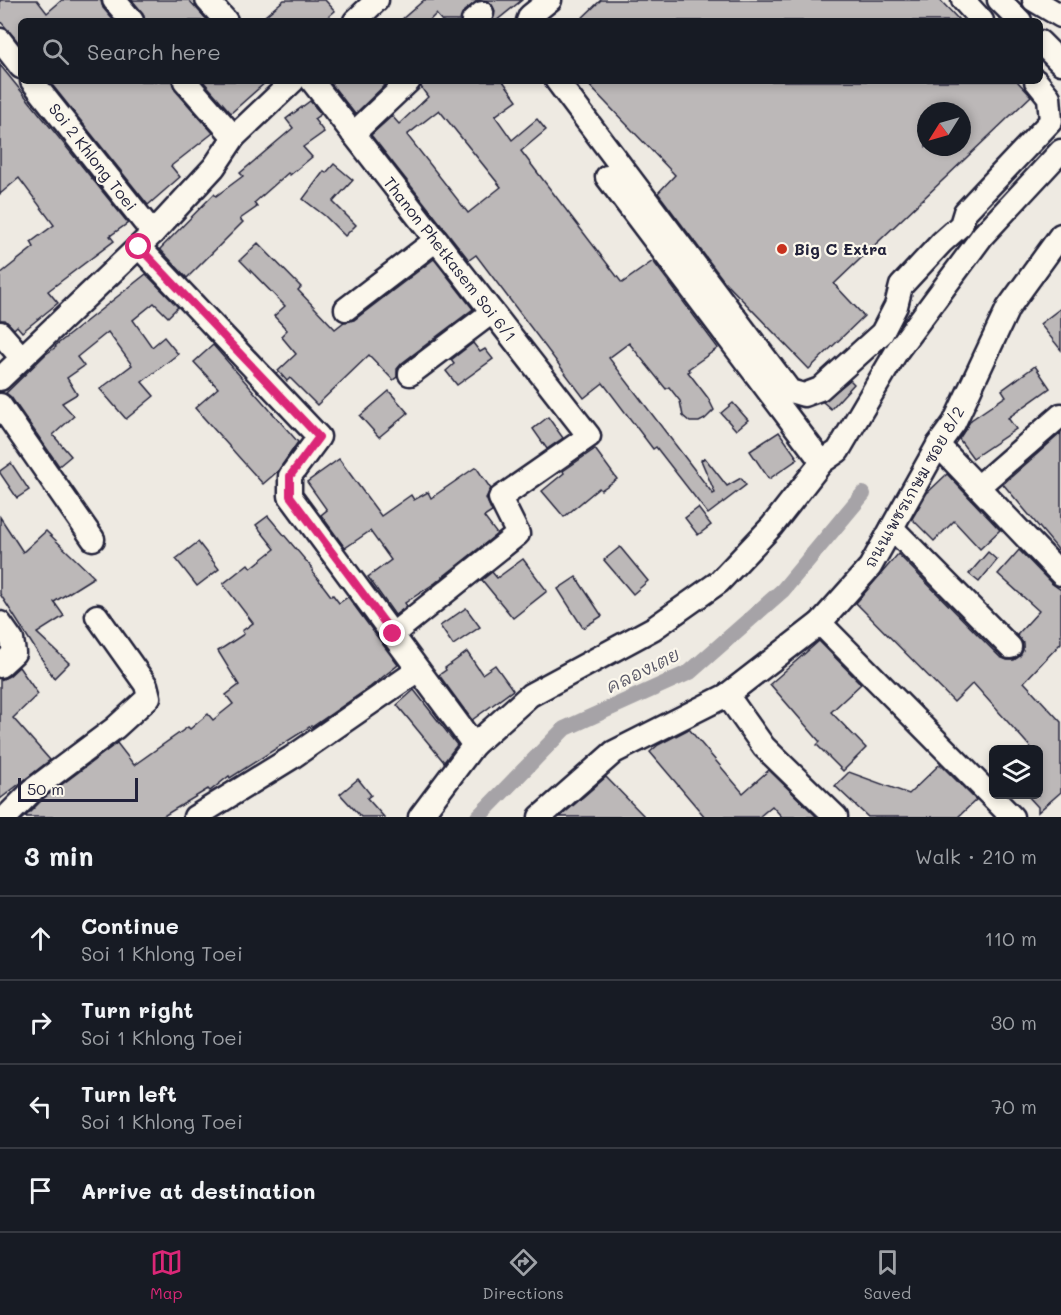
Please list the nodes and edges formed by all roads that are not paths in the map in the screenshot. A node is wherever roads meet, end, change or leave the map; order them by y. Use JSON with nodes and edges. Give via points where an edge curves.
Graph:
{"nodes":[{"id":1,"x":114,"y":0,"type":"edge"},
{"id":2,"x":207,"y":0,"type":"edge"},
{"id":3,"x":377,"y":0,"type":"edge"},
{"id":4,"x":550,"y":0,"type":"edge"},
{"id":5,"x":963,"y":0,"type":"edge"},
{"id":6,"x":999,"y":0,"type":"edge"},
{"id":7,"x":1034,"y":0,"type":"edge"},
{"id":8,"x":1061,"y":16,"type":"edge"},
{"id":9,"x":129,"y":18,"type":"edge"},
{"id":10,"x":223,"y":18,"type":"edge"},
{"id":11,"x":358,"y":18,"type":"edge"},
{"id":12,"x":529,"y":18,"type":"edge"},
{"id":13,"x":979,"y":18,"type":"edge"},
{"id":14,"x":1017,"y":18,"type":"edge"},
{"id":15,"x":0,"y":40,"type":"edge"},
{"id":16,"x":1043,"y":45,"type":"edge"},
{"id":17,"x":18,"y":63,"type":"edge"},
{"id":18,"x":1061,"y":63,"type":"edge"},
{"id":19,"x":34,"y":84,"type":"edge"},
{"id":20,"x":188,"y":84,"type":"edge"},
{"id":21,"x":286,"y":84,"type":"edge"},
{"id":22,"x":314,"y":84,"type":"edge"},
{"id":23,"x":406,"y":84,"type":"edge"},
{"id":24,"x":558,"y":84,"type":"edge"},
{"id":25,"x":1038,"y":84,"type":"edge"},
{"id":26,"x":1057,"y":118,"type":"edge"},
{"id":27,"x":353,"y":134,"type":"junction"},
{"id":28,"x":234,"y":137,"type":"junction"},
{"id":29,"x":1061,"y":151,"type":"edge"},
{"id":30,"x":607,"y":177,"type":"dead end"},
{"id":31,"x":1061,"y":236,"type":"edge"},
{"id":32,"x":146,"y":240,"type":"junction"},
{"id":33,"x":435,"y":240,"type":"junction"},
{"id":34,"x":346,"y":309,"type":"dead end"},
{"id":35,"x":492,"y":312,"type":"junction"},
{"id":36,"x":0,"y":333,"type":"edge"},
{"id":37,"x":22,"y":358,"type":"junction"},
{"id":38,"x":410,"y":374,"type":"dead end"},
{"id":39,"x":0,"y":379,"type":"edge"},
{"id":40,"x":0,"y":405,"type":"edge"},
{"id":41,"x":1061,"y":415,"type":"edge"},
{"id":42,"x":938,"y":445,"type":"junction"},
{"id":43,"x":822,"y":462,"type":"junction"},
{"id":44,"x":978,"y":487,"type":"junction"},
{"id":45,"x":892,"y":528,"type":"junction"},
{"id":46,"x":93,"y":539,"type":"dead end"},
{"id":47,"x":1061,"y":574,"type":"edge"},
{"id":48,"x":97,"y":616,"type":"dead end"},
{"id":49,"x":820,"y":622,"type":"junction"},
{"id":50,"x":0,"y":623,"type":"edge"},
{"id":51,"x":393,"y":634,"type":"junction"},
{"id":52,"x":1010,"y":647,"type":"dead end"},
{"id":53,"x":0,"y":666,"type":"edge"},
{"id":54,"x":418,"y":670,"type":"junction"},
{"id":55,"x":727,"y":695,"type":"junction"},
{"id":56,"x":474,"y":745,"type":"junction"},
{"id":57,"x":6,"y":817,"type":"edge"},
{"id":58,"x":195,"y":817,"type":"edge"},
{"id":59,"x":420,"y":817,"type":"edge"},
{"id":60,"x":540,"y":817,"type":"edge"},
{"id":61,"x":836,"y":817,"type":"edge"},
{"id":62,"x":1012,"y":817,"type":"edge"}],
"edges":[{"from":1,"to":9,"type":"street"},
{"from":2,"to":10,"type":"street"},
{"from":3,"to":11,"type":"street"},
{"from":4,"to":12,"type":"street"},
{"from":5,"to":13,"type":"street"},
{"from":6,"to":14,"type":"street"},
{"from":7,"to":8,"type":"street"},
{"from":15,"to":17,"type":"street"},
{"from":16,"to":18,"type":"street"},
{"from":19,"to":32,"type":"street","name":"Soi 2 Khlong Toei"},
{"from":20,"to":28,"type":"street"},
{"from":21,"to":28,"type":"street"},
{"from":22,"to":27,"type":"street","name":"Thanon Phetkasem Soi 6/1"},
{"from":23,"to":27,"type":"street"},
{"from":24,"to":26,"type":"street","via":[[790,391],[804,395],[820,389],[882,333],[902,286],[961,225],[965,212]]},
{"from":25,"to":26,"type":"street","via":[[1049,97]]},
{"from":27,"to":33,"type":"street","name":"Thanon Phetkasem Soi 6/1"},
{"from":28,"to":32,"type":"street","via":[[214,167]]},
{"from":29,"to":43,"type":"street","via":[[983,235],[897,351],[838,450]]},
{"from":30,"to":43,"type":"street"},
{"from":31,"to":42,"type":"street","name":"ถนนเพชรเกษม ซอย 8/2","via":[[1008,308],[954,423]]},
{"from":32,"to":37,"type":"street"},
{"from":32,"to":51,"type":"street","name":"Soi 2 Khlong Toei","via":[[319,437],[290,476],[290,496]]},
{"from":33,"to":34,"type":"street"},
{"from":33,"to":35,"type":"street","name":"Thanon Phetkasem Soi 6/1"},
{"from":35,"to":38,"type":"street"},
{"from":35,"to":51,"type":"street","name":"Thanon Phetkasem Soi 6/1","via":[[589,435],[500,498],[518,534]]},
{"from":36,"to":37,"type":"street"},
{"from":37,"to":39,"type":"street"},
{"from":40,"to":46,"type":"street"},
{"from":41,"to":44,"type":"street"},
{"from":42,"to":44,"type":"street"},
{"from":42,"to":45,"type":"street","name":"ถนนเพชรเกษม ซอย 8/2"},
{"from":43,"to":56,"type":"street","via":[[772,526],[718,582],[654,628],[530,694]]},
{"from":44,"to":47,"type":"street"},
{"from":45,"to":49,"type":"street","name":"ถนนเพชรเกษม ซอย 8/2","via":[[870,567]]},
{"from":45,"to":52,"type":"street"},
{"from":48,"to":57,"type":"street","via":[[146,685],[149,697],[115,728],[35,788]]},
{"from":49,"to":55,"type":"street","name":"ถนนเพชรเกษม ซอย 8/2"},
{"from":49,"to":62,"type":"street"},
{"from":50,"to":53,"type":"street","via":[[12,640],[14,653]]},
{"from":51,"to":54,"type":"street"},
{"from":54,"to":56,"type":"street"},
{"from":54,"to":58,"type":"street","via":[[291,759]]},
{"from":55,"to":60,"type":"street","name":"ถนนเพชรเกษม ซอย 8/2","via":[[614,752]]},
{"from":55,"to":61,"type":"street","via":[[764,747]]},
{"from":56,"to":59,"type":"street"}]}
